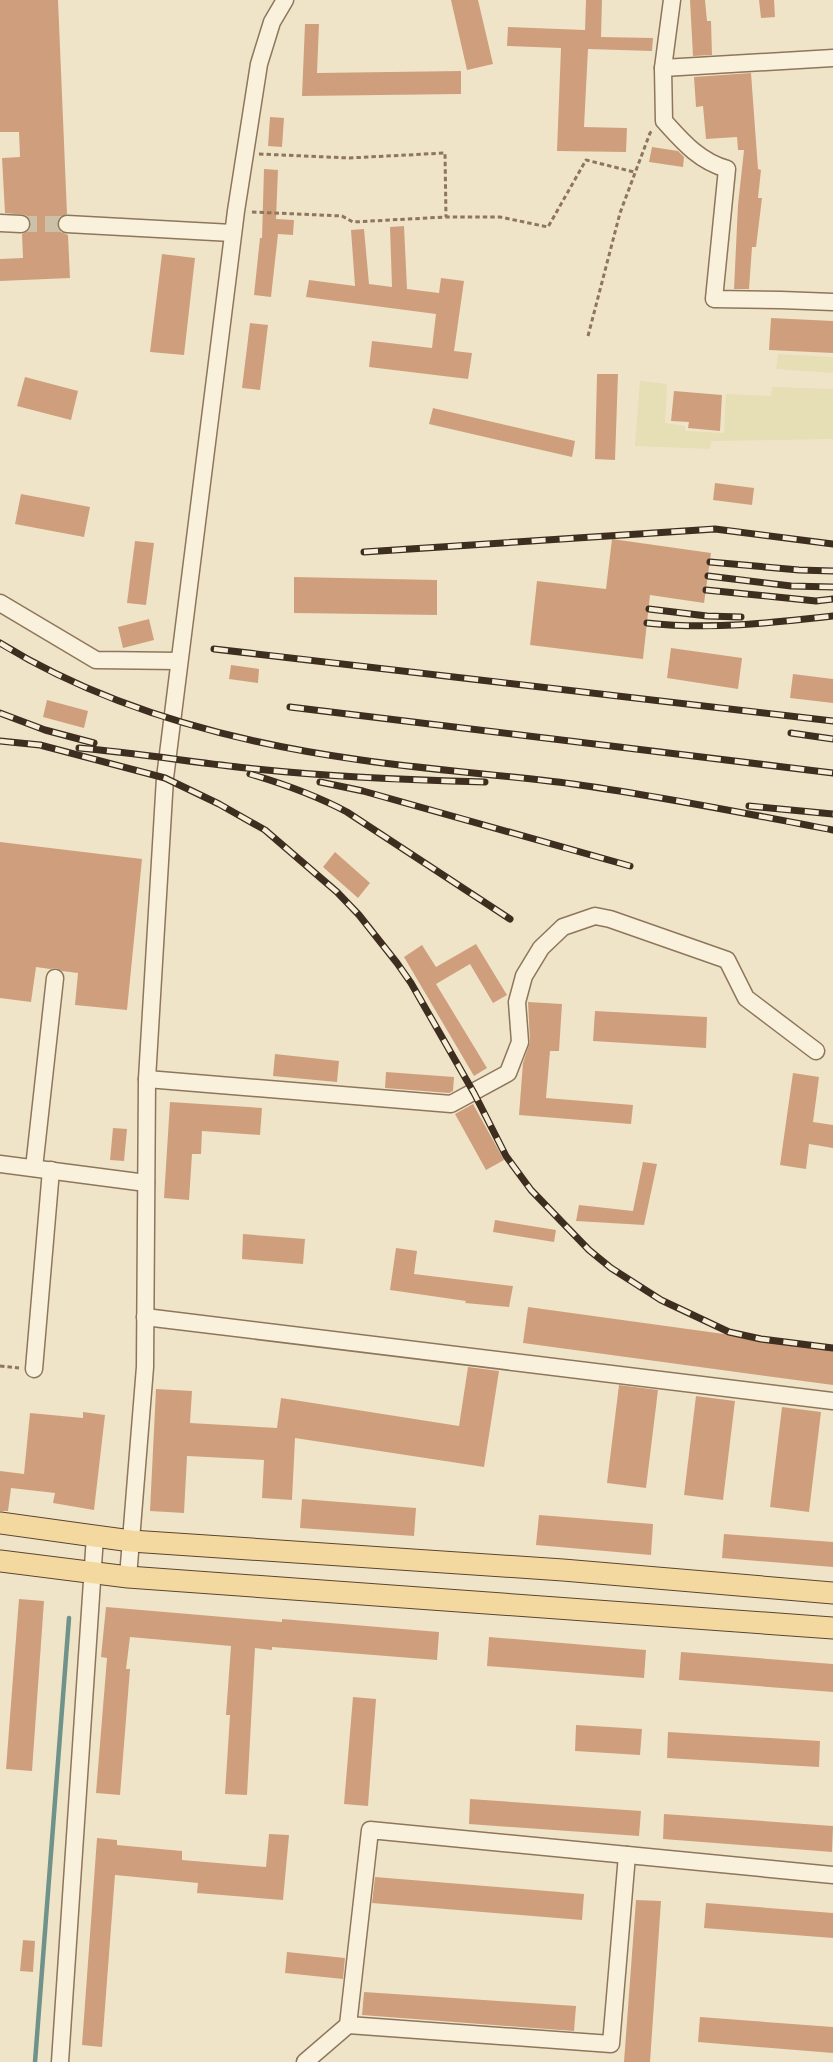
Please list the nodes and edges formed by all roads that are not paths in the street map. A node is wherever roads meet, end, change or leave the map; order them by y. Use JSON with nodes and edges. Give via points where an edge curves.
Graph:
{"nodes":[{"id":1,"x":285,"y":0,"type":"edge"},
{"id":2,"x":672,"y":0,"type":"edge"},
{"id":3,"x":833,"y":58,"type":"edge"},
{"id":4,"x":663,"y":68,"type":"junction"},
{"id":5,"x":0,"y":223,"type":"edge"},
{"id":6,"x":21,"y":224,"type":"tunnel mouth"},
{"id":7,"x":67,"y":224,"type":"tunnel mouth"},
{"id":8,"x":232,"y":233,"type":"junction"},
{"id":9,"x":833,"y":303,"type":"edge"},
{"id":10,"x":0,"y":603,"type":"edge"},
{"id":11,"x":179,"y":661,"type":"junction"},
{"id":12,"x":55,"y":978,"type":"dead end"},
{"id":13,"x":816,"y":1051,"type":"dead end"},
{"id":14,"x":147,"y":1079,"type":"junction"},
{"id":15,"x":0,"y":1164,"type":"edge"},
{"id":16,"x":34,"y":1168,"type":"junction"},
{"id":17,"x":51,"y":1170,"type":"junction"},
{"id":18,"x":146,"y":1183,"type":"junction"},
{"id":19,"x":145,"y":1317,"type":"junction"},
{"id":20,"x":34,"y":1369,"type":"dead end"},
{"id":21,"x":833,"y":1401,"type":"edge"},
{"id":22,"x":0,"y":1523,"type":"edge"},
{"id":23,"x":95,"y":1536,"type":"junction"},
{"id":24,"x":131,"y":1541,"type":"junction"},
{"id":25,"x":0,"y":1561,"type":"edge"},
{"id":26,"x":93,"y":1574,"type":"junction"},
{"id":27,"x":128,"y":1577,"type":"junction"},
{"id":28,"x":833,"y":1593,"type":"edge"},
{"id":29,"x":833,"y":1628,"type":"edge"},
{"id":30,"x":627,"y":1855,"type":"junction"},
{"id":31,"x":833,"y":1875,"type":"edge"},
{"id":32,"x":348,"y":2025,"type":"junction"},
{"id":33,"x":60,"y":2062,"type":"edge"},
{"id":34,"x":305,"y":2062,"type":"edge"}],
"edges":[{"from":1,"to":8,"type":"street","via":[[272,22],[260,64]]},
{"from":2,"to":4,"type":"street"},
{"from":3,"to":4,"type":"street"},
{"from":4,"to":9,"type":"street","via":[[664,121],[695,154],[726,169],[714,300]]},
{"from":5,"to":6,"type":"street"},
{"from":7,"to":8,"type":"street"},
{"from":8,"to":11,"type":"street"},
{"from":10,"to":11,"type":"street","via":[[96,660]]},
{"from":11,"to":14,"type":"street","via":[[162,813]]},
{"from":12,"to":16,"type":"street"},
{"from":13,"to":14,"type":"street","via":[[746,998],[727,960],[595,916],[563,927],[542,948],[524,976],[517,1002],[520,1042],[508,1073],[451,1104]]},
{"from":14,"to":18,"type":"street"},
{"from":15,"to":16,"type":"street"},
{"from":16,"to":17,"type":"street"},
{"from":17,"to":18,"type":"street"},
{"from":17,"to":20,"type":"street"},
{"from":18,"to":19,"type":"street"},
{"from":19,"to":21,"type":"street"},
{"from":19,"to":24,"type":"street","via":[[143,1411]]},
{"from":22,"to":23,"type":"main road"},
{"from":23,"to":24,"type":"main road"},
{"from":23,"to":26,"type":"street"},
{"from":24,"to":27,"type":"street"},
{"from":24,"to":28,"type":"main road","via":[[551,1569]]},
{"from":25,"to":26,"type":"main road"},
{"from":26,"to":27,"type":"main road"},
{"from":26,"to":33,"type":"street"},
{"from":27,"to":29,"type":"main road"},
{"from":30,"to":31,"type":"street"},
{"from":30,"to":32,"type":"street","via":[[610,2044]]},
{"from":30,"to":32,"type":"street","via":[[370,1830]]},
{"from":32,"to":34,"type":"street"}]}
